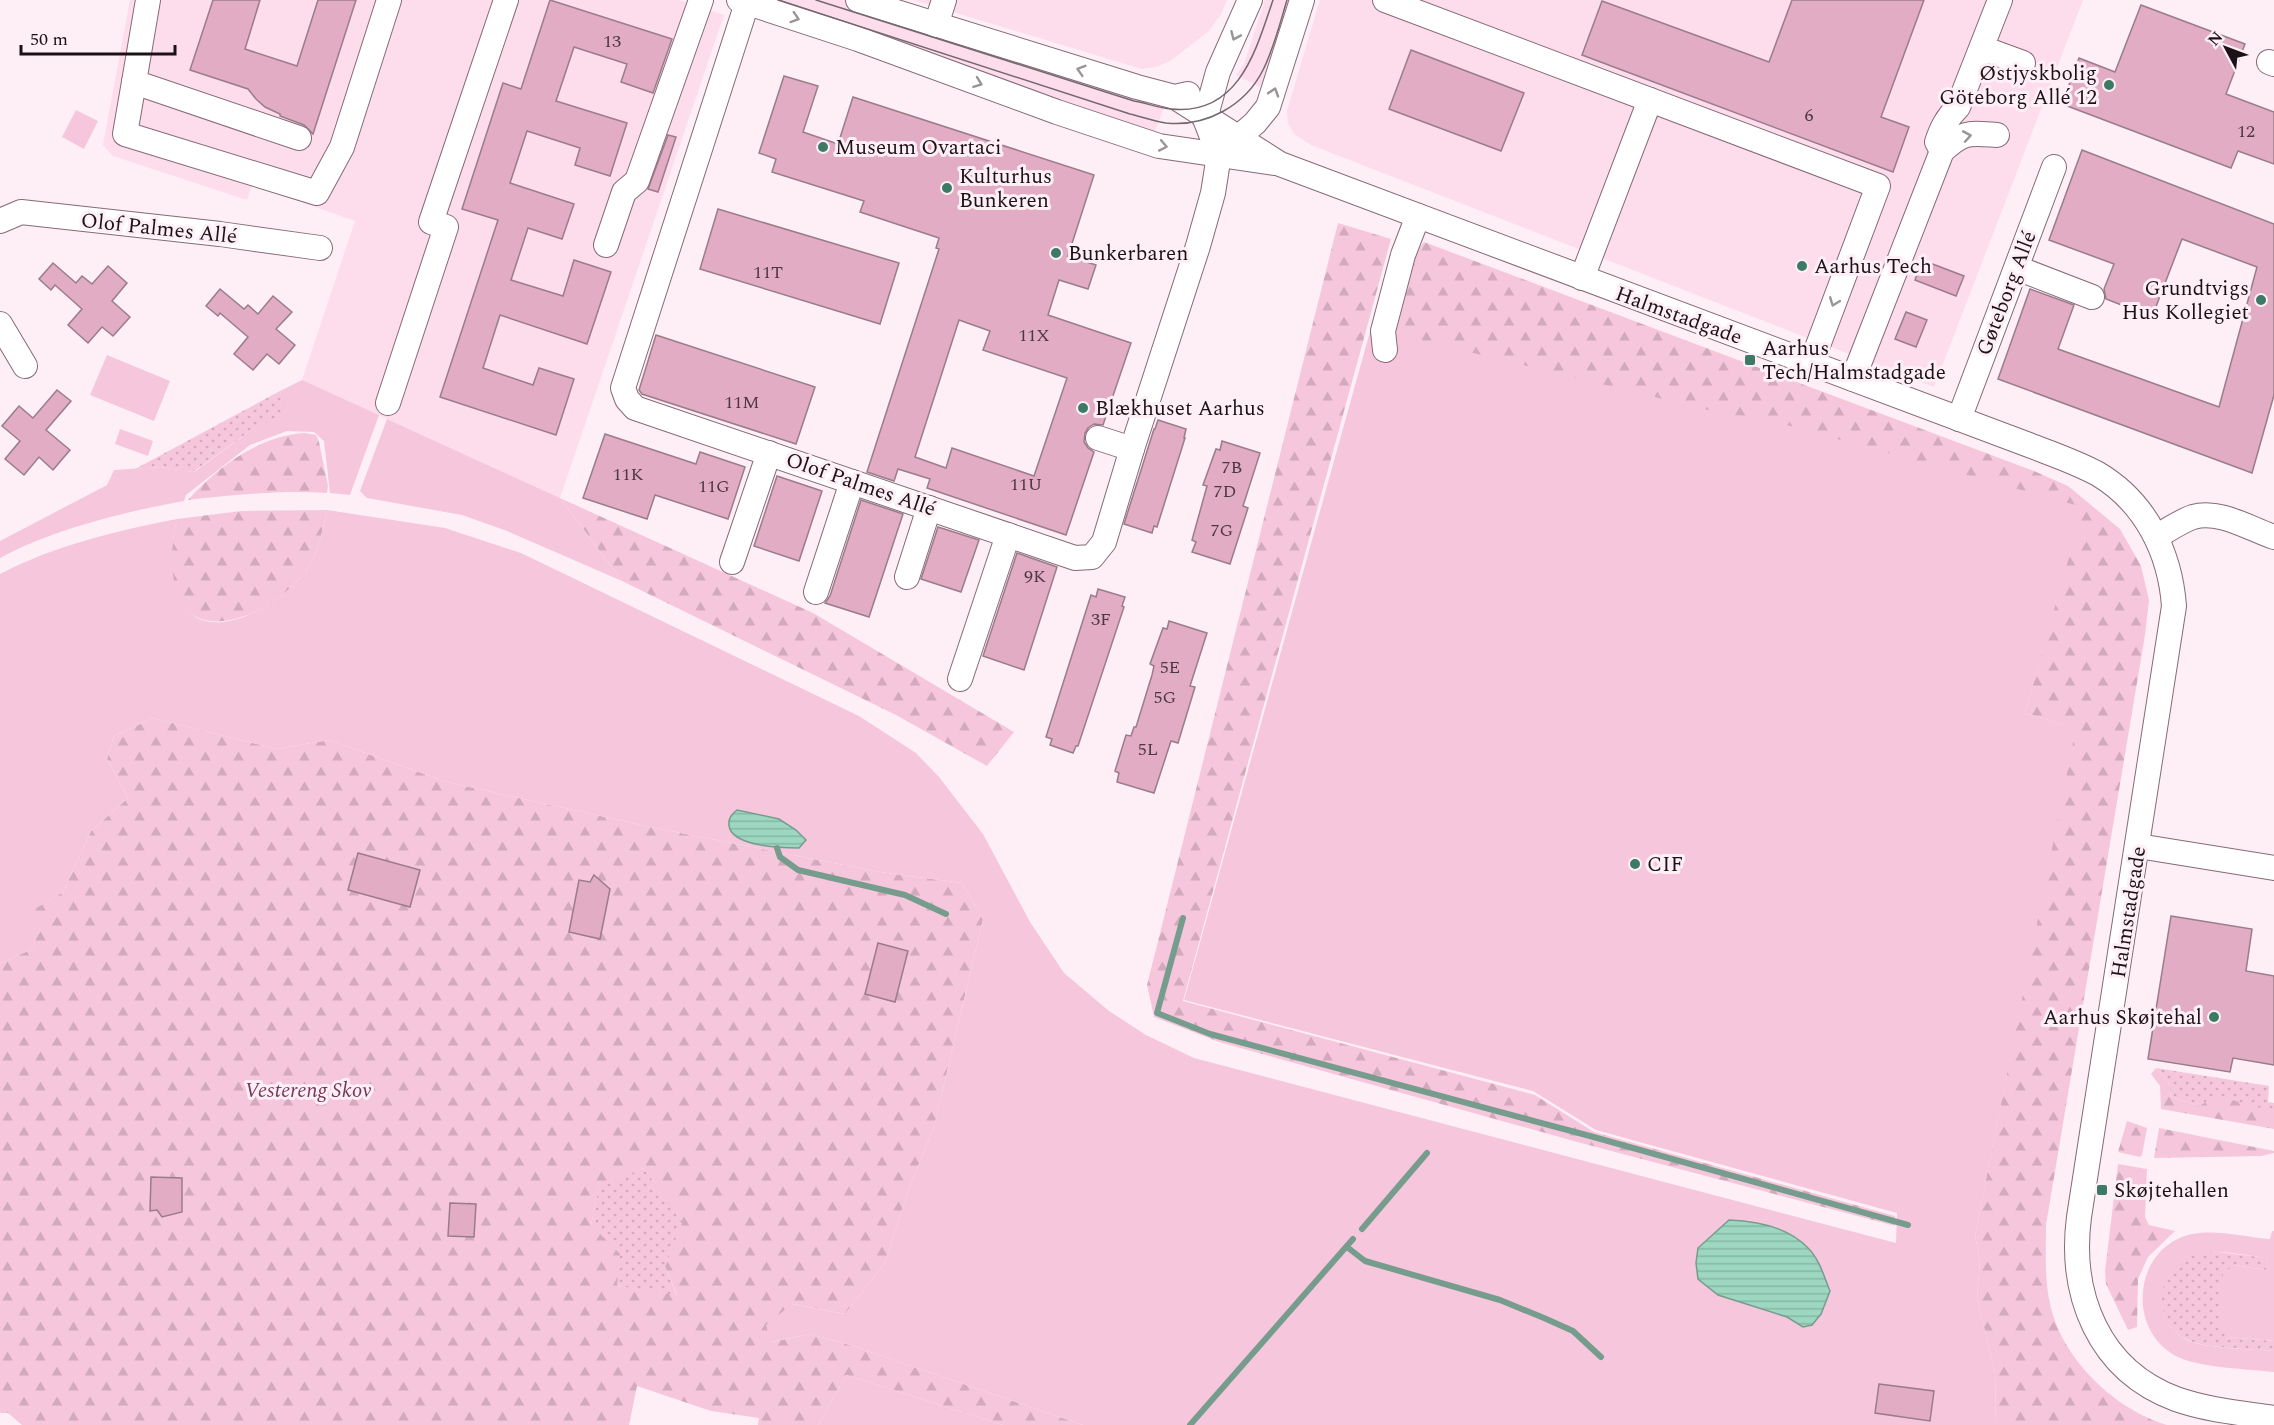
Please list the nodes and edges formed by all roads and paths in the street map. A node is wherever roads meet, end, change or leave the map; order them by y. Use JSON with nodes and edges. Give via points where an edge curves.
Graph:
{"nodes":[{"id":1,"x":148,"y":0,"type":"edge"},
{"id":2,"x":388,"y":0,"type":"edge"},
{"id":3,"x":506,"y":0,"type":"edge"},
{"id":4,"x":701,"y":0,"type":"edge"},
{"id":5,"x":944,"y":0,"type":"edge"},
{"id":6,"x":1250,"y":0,"type":"edge"},
{"id":7,"x":1302,"y":0,"type":"edge"},
{"id":8,"x":1385,"y":0,"type":"edge"},
{"id":9,"x":2000,"y":0,"type":"edge"},
{"id":10,"x":743,"y":1,"type":"edge"},
{"id":11,"x":866,"y":1,"type":"edge"},
{"id":12,"x":1419,"y":6,"type":"edge"},
{"id":13,"x":936,"y":25,"type":"junction"},
{"id":14,"x":1982,"y":48,"type":"junction"},
{"id":15,"x":2023,"y":63,"type":"dead end"},
{"id":16,"x":1218,"y":72,"type":"junction"},
{"id":17,"x":134,"y":82,"type":"junction"},
{"id":18,"x":1175,"y":97,"type":"junction"},
{"id":19,"x":1650,"y":100,"type":"junction"},
{"id":20,"x":1206,"y":116,"type":"junction"},
{"id":21,"x":1997,"y":135,"type":"dead end"},
{"id":22,"x":1238,"y":136,"type":"junction"},
{"id":23,"x":299,"y":138,"type":"dead end"},
{"id":24,"x":1942,"y":151,"type":"junction"},
{"id":25,"x":1219,"y":155,"type":"junction"},
{"id":26,"x":1280,"y":164,"type":"junction"},
{"id":27,"x":2054,"y":167,"type":"dead end"},
{"id":28,"x":1418,"y":216,"type":"junction"},
{"id":29,"x":0,"y":221,"type":"edge"},
{"id":30,"x":606,"y":245,"type":"dead end"},
{"id":31,"x":320,"y":248,"type":"dead end"},
{"id":32,"x":2016,"y":268,"type":"junction"},
{"id":33,"x":1582,"y":279,"type":"junction"},
{"id":34,"x":2092,"y":297,"type":"dead end"},
{"id":35,"x":5,"y":332,"type":"edge"},
{"id":36,"x":1385,"y":350,"type":"dead end"},
{"id":37,"x":1811,"y":364,"type":"junction"},
{"id":38,"x":26,"y":366,"type":"dead end"},
{"id":39,"x":1853,"y":379,"type":"junction"},
{"id":40,"x":388,"y":403,"type":"dead end"},
{"id":41,"x":1959,"y":419,"type":"junction"},
{"id":42,"x":1098,"y":438,"type":"dead end"},
{"id":43,"x":1132,"y":449,"type":"junction"},
{"id":44,"x":769,"y":453,"type":"junction"},
{"id":45,"x":852,"y":482,"type":"junction"},
{"id":46,"x":929,"y":508,"type":"junction"},
{"id":47,"x":1008,"y":535,"type":"junction"},
{"id":48,"x":2156,"y":537,"type":"junction"},
{"id":49,"x":2274,"y":537,"type":"edge"},
{"id":50,"x":732,"y":562,"type":"dead end"},
{"id":51,"x":907,"y":577,"type":"dead end"},
{"id":52,"x":816,"y":592,"type":"dead end"},
{"id":53,"x":960,"y":679,"type":"dead end"},
{"id":54,"x":2138,"y":846,"type":"junction"},
{"id":55,"x":2274,"y":868,"type":"edge"},
{"id":56,"x":2271,"y":1420,"type":"edge"}],
"edges":[{"from":1,"to":17,"type":"street"},
{"from":2,"to":17,"type":"street","via":[[342,147],[317,193],[125,134]]},
{"from":3,"to":40,"type":"street","via":[[431,222],[446,227]]},
{"from":4,"to":30,"type":"street","via":[[637,181],[624,192]]},
{"from":5,"to":13,"type":"street"},
{"from":6,"to":16,"type":"street","one_way":true},
{"from":22,"to":7,"type":"street","one_way":true,"via":[[1255,123],[1272,99]]},
{"from":8,"to":12,"type":"street"},
{"from":9,"to":14,"type":"street"},
{"from":10,"to":25,"type":"street","name":"Olof Palmes Allé","one_way":true,"via":[[1137,140]]},
{"from":10,"to":44,"type":"street","name":"Olof Palmes Allé","via":[[623,388],[635,408]]},
{"from":11,"to":13,"type":"street"},
{"from":12,"to":19,"type":"street"},
{"from":18,"to":13,"type":"street","one_way":true},
{"from":14,"to":15,"type":"street"},
{"from":14,"to":24,"type":"street","via":[[1958,107],[1940,134],[1937,142]]},
{"from":16,"to":18,"type":"street","via":[[1200,88]]},
{"from":16,"to":20,"type":"street"},
{"from":17,"to":23,"type":"street"},
{"from":18,"to":20,"type":"street","name":"Halmstadgade"},
{"from":19,"to":33,"type":"street"},
{"from":19,"to":37,"type":"street","one_way":true,"via":[[1878,186]]},
{"from":20,"to":22,"type":"street","name":"Halmstadgade"},
{"from":20,"to":25,"type":"street","name":"Olof Palmes Allé"},
{"from":24,"to":21,"type":"street","one_way":true,"via":[[1956,138],[1969,133]]},
{"from":22,"to":25,"type":"street"},
{"from":22,"to":26,"type":"street","name":"Halmstadgade"},
{"from":24,"to":39,"type":"street"},
{"from":25,"to":26,"type":"street","name":"Halmstadgade"},
{"from":25,"to":43,"type":"street","name":"Olof Palmes Allé","via":[[1198,246]]},
{"from":26,"to":28,"type":"street","name":"Halmstadgade"},
{"from":27,"to":32,"type":"street","name":"Gøteborg Allé"},
{"from":28,"to":33,"type":"street","name":"Halmstadgade"},
{"from":28,"to":36,"type":"street","via":[[1383,331]]},
{"from":29,"to":31,"type":"street","name":"Olof Palmes Allé","via":[[21,212]]},
{"from":32,"to":34,"type":"street"},
{"from":32,"to":41,"type":"street","name":"Gøteborg Allé"},
{"from":33,"to":37,"type":"street","name":"Halmstadgade"},
{"from":35,"to":38,"type":"street"},
{"from":37,"to":39,"type":"street","name":"Halmstadgade"},
{"from":39,"to":41,"type":"street","name":"Halmstadgade"},
{"from":41,"to":48,"type":"street","name":"Halmstadgade","via":[[2096,474],[2139,509]]},
{"from":42,"to":43,"type":"street"},
{"from":43,"to":47,"type":"street","name":"Olof Palmes Allé","via":[[1104,542],[1092,557],[1076,558]]},
{"from":44,"to":45,"type":"street","name":"Olof Palmes Allé"},
{"from":44,"to":50,"type":"street"},
{"from":45,"to":46,"type":"street","name":"Olof Palmes Allé"},
{"from":45,"to":52,"type":"street"},
{"from":46,"to":47,"type":"street","name":"Olof Palmes Allé"},
{"from":46,"to":51,"type":"street"},
{"from":47,"to":53,"type":"street"},
{"from":48,"to":49,"type":"street","via":[[2193,517],[2207,515]]},
{"from":48,"to":54,"type":"street","name":"Halmstadgade","via":[[2168,568],[2174,606]]},
{"from":54,"to":55,"type":"street"},
{"from":54,"to":56,"type":"street","name":"Halmstadgade","via":[[2077,1234],[2081,1291],[2101,1339],[2122,1365],[2148,1385],[2192,1404]]}]}
